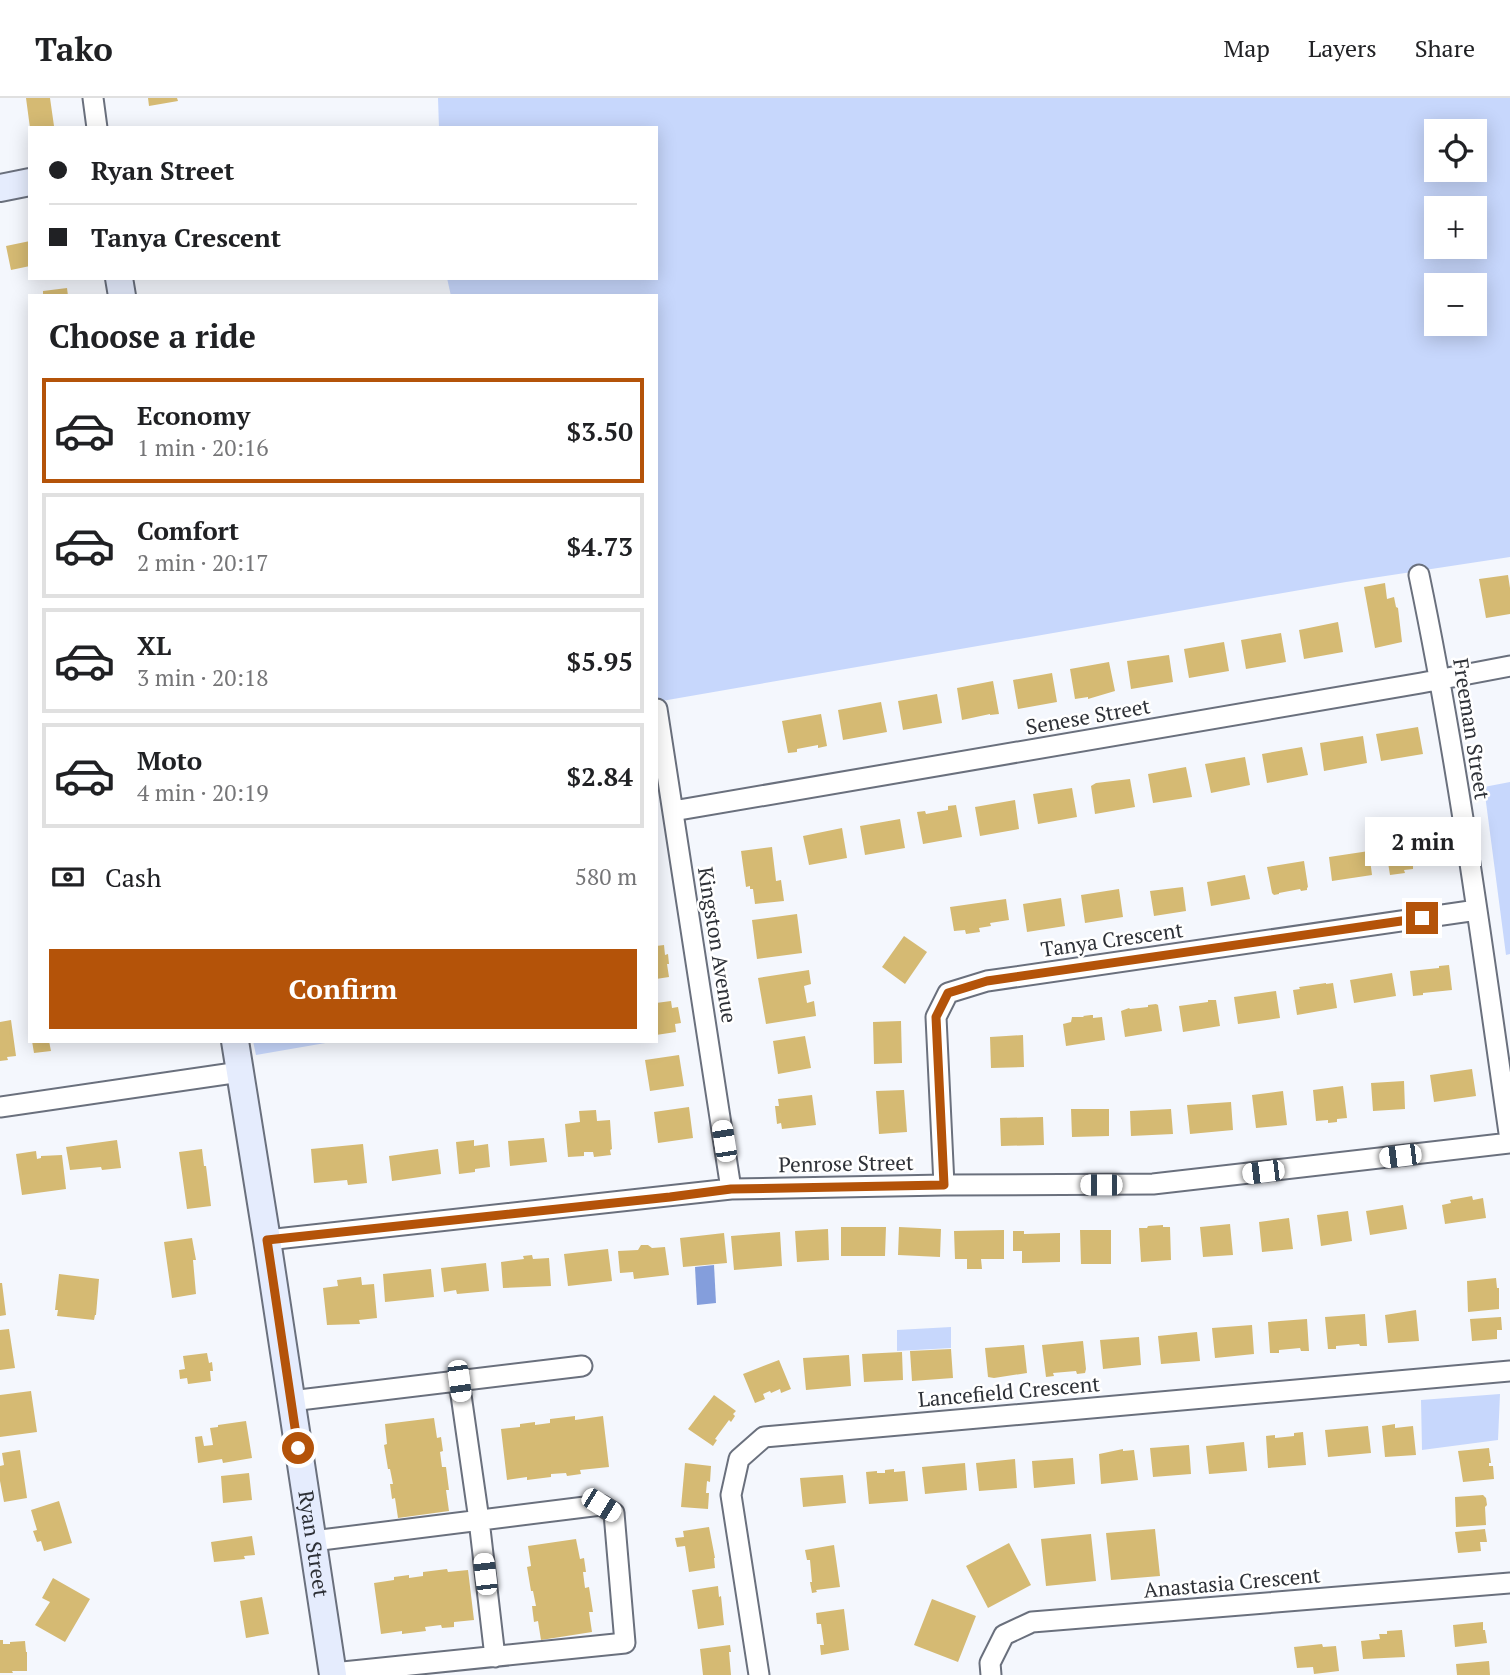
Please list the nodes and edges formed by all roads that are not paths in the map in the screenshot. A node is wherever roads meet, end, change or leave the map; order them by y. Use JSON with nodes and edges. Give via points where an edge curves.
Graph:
{"nodes":[{"id":1,"x":93,"y":98,"type":"edge"},
{"id":2,"x":97,"y":126,"type":"edge"},
{"id":3,"x":28,"y":182,"type":"edge"},
{"id":4,"x":0,"y":188,"type":"edge"},
{"id":5,"x":1419,"y":575,"type":"dead end"},
{"id":6,"x":1510,"y":666,"type":"edge"},
{"id":7,"x":1440,"y":679,"type":"junction"},
{"id":8,"x":658,"y":715,"type":"edge"},
{"id":9,"x":673,"y":811,"type":"junction"},
{"id":10,"x":1477,"y":910,"type":"junction"},
{"id":11,"x":235,"y":1043,"type":"edge"},
{"id":12,"x":240,"y":1072,"type":"junction"},
{"id":13,"x":0,"y":1107,"type":"edge"},
{"id":14,"x":1510,"y":1142,"type":"edge"},
{"id":15,"x":944,"y":1185,"type":"junction"},
{"id":16,"x":731,"y":1189,"type":"junction"},
{"id":17,"x":267,"y":1240,"type":"junction"},
{"id":18,"x":582,"y":1366,"type":"dead end"},
{"id":19,"x":1510,"y":1371,"type":"edge"},
{"id":20,"x":459,"y":1381,"type":"junction"},
{"id":21,"x":291,"y":1401,"type":"junction"},
{"id":22,"x":479,"y":1520,"type":"junction"},
{"id":23,"x":313,"y":1541,"type":"junction"},
{"id":24,"x":1510,"y":1583,"type":"edge"},
{"id":25,"x":495,"y":1657,"type":"junction"},
{"id":26,"x":333,"y":1674,"type":"edge"},
{"id":27,"x":759,"y":1675,"type":"edge"},
{"id":28,"x":991,"y":1675,"type":"edge"}],
"edges":[{"from":1,"to":2,"type":"street"},
{"from":3,"to":4,"type":"street"},
{"from":5,"to":7,"type":"street","name":"Freeman Street"},
{"from":6,"to":7,"type":"street","name":"Senese Street"},
{"from":7,"to":9,"type":"street","name":"Senese Street"},
{"from":7,"to":10,"type":"street","name":"Freeman Street"},
{"from":8,"to":9,"type":"street","name":"Kingston Avenue"},
{"from":9,"to":16,"type":"street","name":"Kingston Avenue"},
{"from":10,"to":14,"type":"street","name":"Freeman Street"},
{"from":10,"to":15,"type":"street","name":"Tanya Crescent","via":[[987,981],[948,993],[936,1017]]},
{"from":11,"to":12,"type":"street","name":"Ryan Street"},
{"from":12,"to":13,"type":"street"},
{"from":12,"to":17,"type":"street","name":"Ryan Street"},
{"from":14,"to":15,"type":"street","name":"Penrose Street","via":[[1153,1184]]},
{"from":15,"to":16,"type":"street","name":"Penrose Street"},
{"from":16,"to":17,"type":"street","name":"Penrose Street"},
{"from":17,"to":21,"type":"street","name":"Ryan Street"},
{"from":18,"to":20,"type":"street"},
{"from":19,"to":27,"type":"street","name":"Lancefield Crescent","via":[[764,1437],[738,1459],[731,1495]]},
{"from":20,"to":21,"type":"street"},
{"from":20,"to":22,"type":"street"},
{"from":21,"to":23,"type":"street","name":"Ryan Street"},
{"from":22,"to":23,"type":"street"},
{"from":22,"to":25,"type":"street"},
{"from":22,"to":25,"type":"street","via":[[601,1505],[614,1513],[625,1643]]},
{"from":23,"to":26,"type":"street","name":"Ryan Street"},
{"from":24,"to":28,"type":"street","name":"Anastasia Crescent","via":[[1032,1622],[1004,1635],[990,1663]]},
{"from":25,"to":26,"type":"street"}]}
